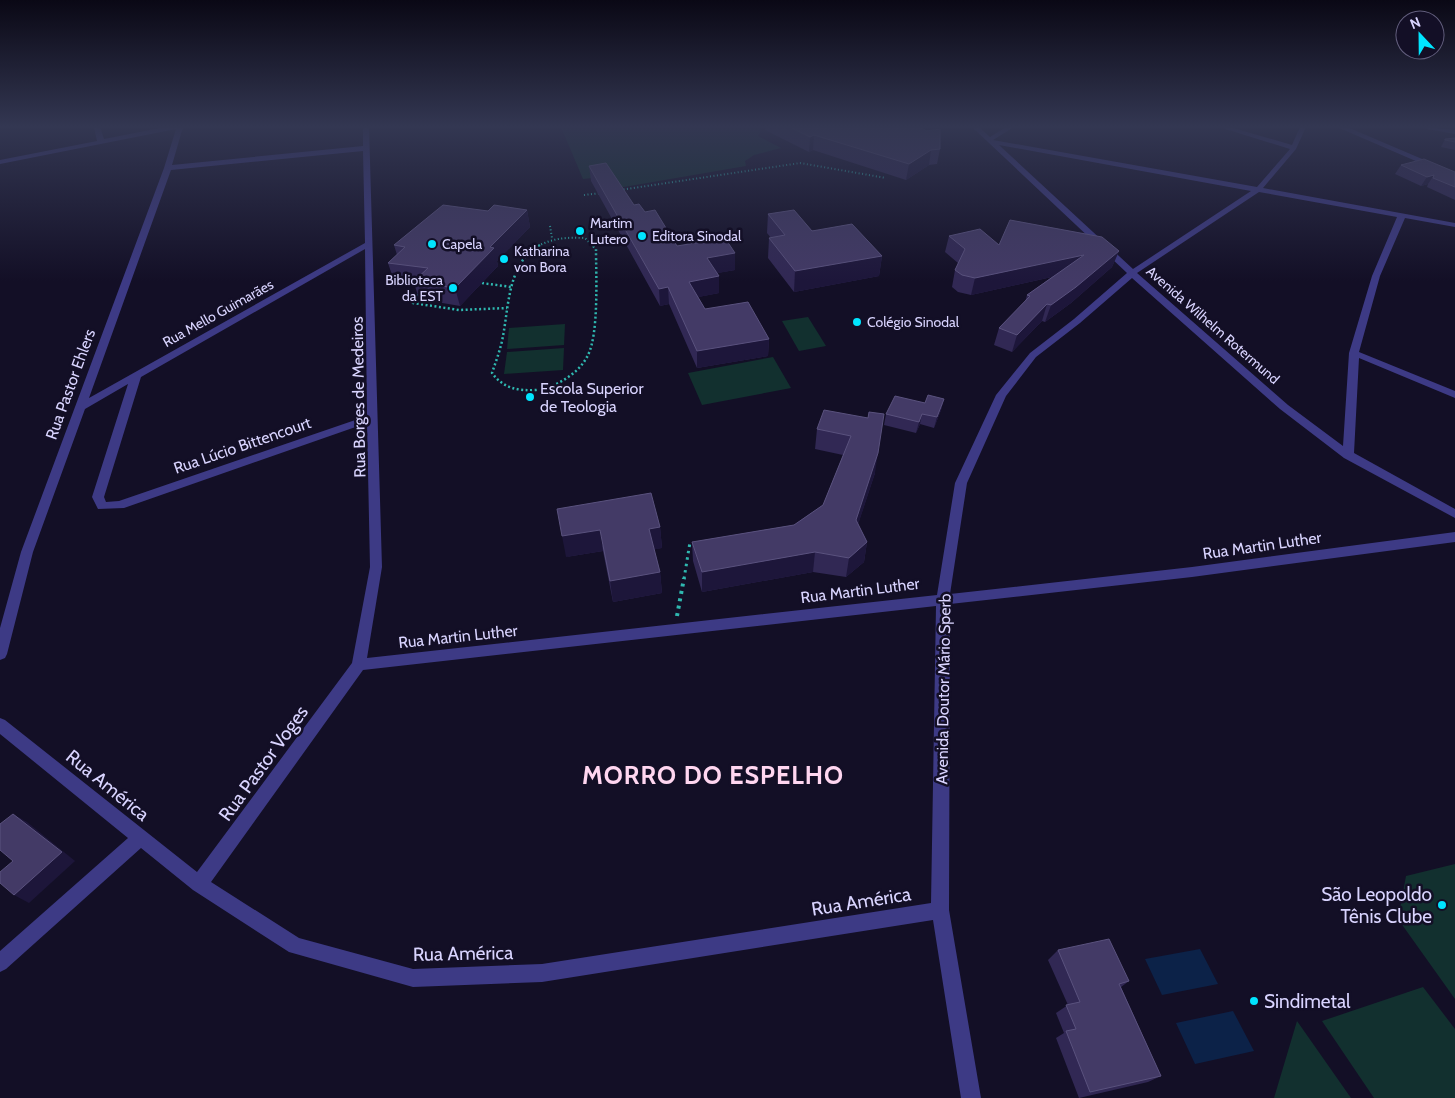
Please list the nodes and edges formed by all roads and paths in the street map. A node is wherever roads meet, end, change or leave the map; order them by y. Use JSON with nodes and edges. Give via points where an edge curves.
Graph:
{"nodes":[{"id":1,"x":164,"y":178,"type":"edge"},
{"id":2,"x":369,"y":178,"type":"edge"},
{"id":3,"x":699,"y":178,"type":"edge"},
{"id":4,"x":1030,"y":178,"type":"edge"},
{"id":5,"x":1199,"y":178,"type":"edge"},
{"id":6,"x":1268,"y":178,"type":"edge"},
{"id":7,"x":1259,"y":189,"type":"junction"},
{"id":8,"x":614,"y":191,"type":"edge"},
{"id":9,"x":604,"y":192,"type":"edge"},
{"id":10,"x":584,"y":195,"type":"dead end"},
{"id":11,"x":1402,"y":215,"type":"junction"},
{"id":12,"x":1455,"y":225,"type":"edge"},
{"id":13,"x":550,"y":226,"type":"dead end"},
{"id":14,"x":552,"y":238,"type":"junction"},
{"id":15,"x":370,"y":243,"type":"junction"},
{"id":16,"x":1132,"y":273,"type":"junction"},
{"id":17,"x":482,"y":284,"type":"dead end"},
{"id":18,"x":511,"y":287,"type":"junction"},
{"id":19,"x":421,"y":288,"type":"edge"},
{"id":20,"x":507,"y":308,"type":"junction"},
{"id":21,"x":1354,"y":354,"type":"junction"},
{"id":22,"x":136,"y":376,"type":"junction"},
{"id":23,"x":1455,"y":396,"type":"edge"},
{"id":24,"x":81,"y":407,"type":"junction"},
{"id":25,"x":374,"y":417,"type":"junction"},
{"id":26,"x":1348,"y":455,"type":"junction"},
{"id":27,"x":1455,"y":514,"type":"edge"},
{"id":28,"x":1455,"y":537,"type":"edge"},
{"id":29,"x":690,"y":542,"type":"edge"},
{"id":30,"x":943,"y":598,"type":"junction"},
{"id":31,"x":675,"y":629,"type":"junction"},
{"id":32,"x":0,"y":654,"type":"edge"},
{"id":33,"x":358,"y":665,"type":"junction"},
{"id":34,"x":0,"y":725,"type":"edge"},
{"id":35,"x":140,"y":838,"type":"junction"},
{"id":36,"x":199,"y":884,"type":"junction"},
{"id":37,"x":940,"y":910,"type":"junction"},
{"id":38,"x":0,"y":963,"type":"edge"},
{"id":39,"x":971,"y":1098,"type":"edge"}],
"edges":[{"from":1,"to":24,"type":"street","name":"Rua Pastor Ehlers"},
{"from":2,"to":15,"type":"street","name":"Rua Borges de Medeiros"},
{"from":3,"to":8,"type":"path"},
{"from":4,"to":16,"type":"street","name":"Avenida Wilhelm Rotermund"},
{"from":5,"to":7,"type":"street"},
{"from":6,"to":7,"type":"street","name":"Avenida Doutor Mário Sperb"},
{"from":7,"to":11,"type":"street"},
{"from":7,"to":16,"type":"street","name":"Avenida Doutor Mário Sperb"},
{"from":9,"to":10,"type":"path"},
{"from":11,"to":12,"type":"street"},
{"from":11,"to":21,"type":"street","via":[[1376,276]]},
{"from":13,"to":14,"type":"path"},
{"from":14,"to":18,"type":"path","via":[[525,256]]},
{"from":14,"to":20,"type":"path","via":[[585,238],[596,249],[589,355],[561,384],[543,390],[514,391],[498,382],[492,374]]},
{"from":15,"to":22,"type":"street","name":"Rua Mello Guimarães"},
{"from":15,"to":25,"type":"street","name":"Rua Borges de Medeiros"},
{"from":16,"to":26,"type":"street","name":"Avenida Wilhelm Rotermund","via":[[1284,407]]},
{"from":16,"to":30,"type":"street","name":"Avenida Doutor Mário Sperb","via":[[1033,355],[1001,395],[961,483]]},
{"from":17,"to":18,"type":"path"},
{"from":18,"to":20,"type":"path"},
{"from":19,"to":20,"type":"path","via":[[413,303],[459,310]]},
{"from":21,"to":23,"type":"street"},
{"from":21,"to":26,"type":"street"},
{"from":22,"to":24,"type":"street","name":"Rua Mello Guimarães"},
{"from":22,"to":25,"type":"street","name":"Rua Lúcio Bittencourt","via":[[98,497],[102,506],[120,505]]},
{"from":24,"to":32,"type":"street","name":"Rua Pastor Ehlers","via":[[27,552]]},
{"from":25,"to":33,"type":"street","name":"Rua Borges de Medeiros","via":[[376,567]]},
{"from":26,"to":27,"type":"street","name":"Avenida Wilhelm Rotermund"},
{"from":28,"to":30,"type":"street","name":"Rua Martin Luther","via":[[1192,572]]},
{"from":29,"to":31,"type":"path"},
{"from":30,"to":31,"type":"street","name":"Rua Martin Luther"},
{"from":30,"to":37,"type":"street","name":"Avenida Doutor Mário Sperb"},
{"from":31,"to":33,"type":"street","name":"Rua Martin Luther"},
{"from":33,"to":36,"type":"street","name":"Rua Pastor Voges"},
{"from":34,"to":35,"type":"street","name":"Rua América"},
{"from":35,"to":36,"type":"street","name":"Rua América"},
{"from":35,"to":38,"type":"street"},
{"from":36,"to":37,"type":"street","name":"Rua América","via":[[295,946],[413,978],[542,973]]},
{"from":37,"to":39,"type":"street","name":"Avenida Doutor Mário Sperb"}]}
